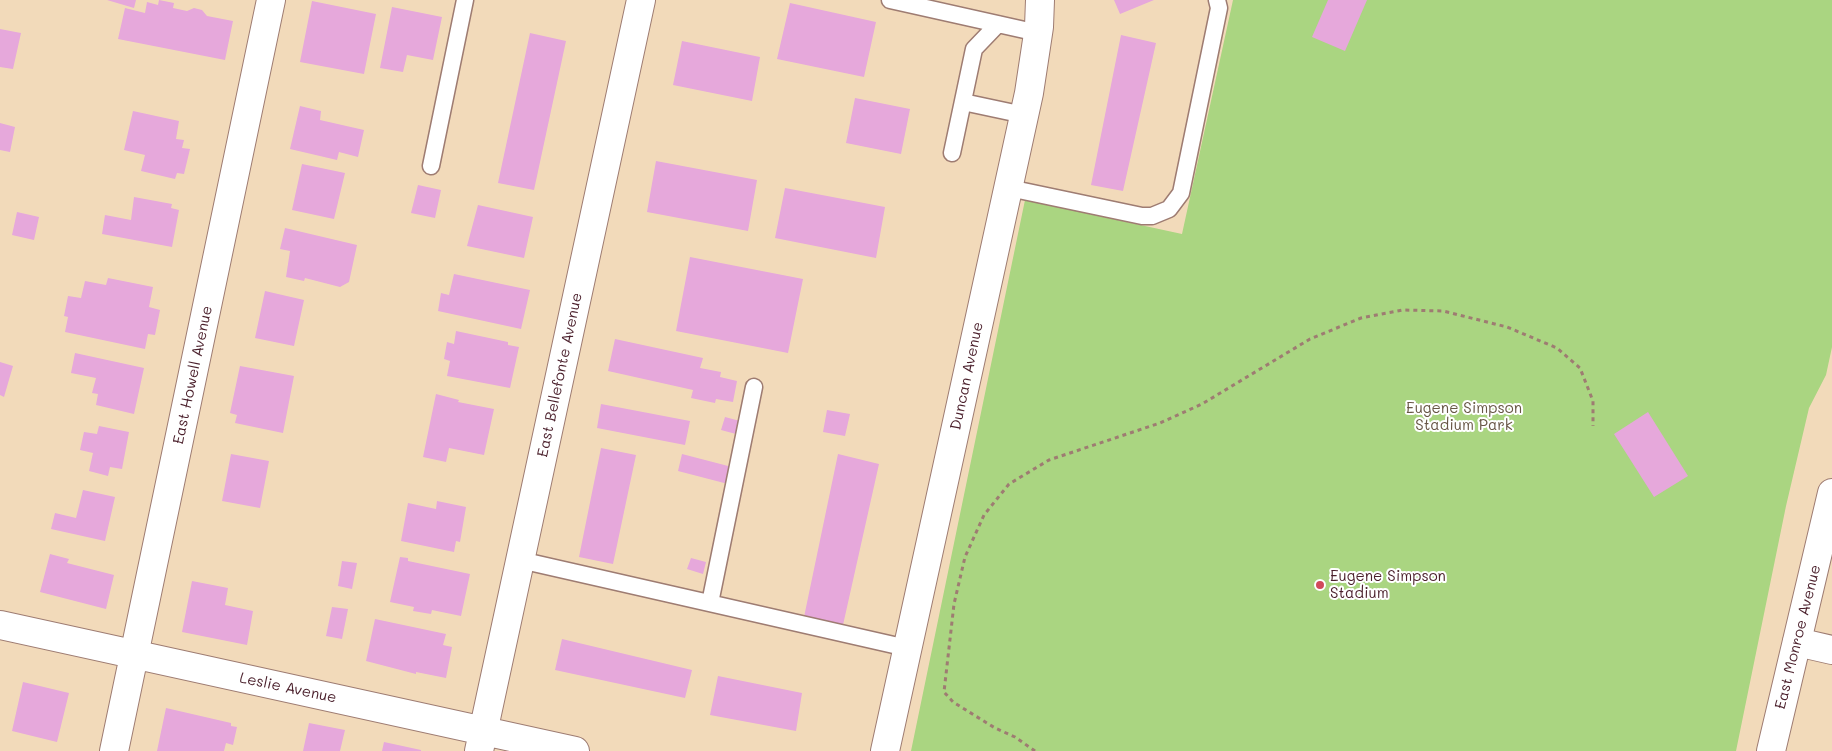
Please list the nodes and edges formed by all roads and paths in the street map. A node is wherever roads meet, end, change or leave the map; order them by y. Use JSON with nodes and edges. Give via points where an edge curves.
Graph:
{"nodes":[{"id":1,"x":271,"y":0,"type":"edge"},
{"id":2,"x":465,"y":0,"type":"edge"},
{"id":3,"x":641,"y":0,"type":"edge"},
{"id":4,"x":890,"y":0,"type":"edge"},
{"id":5,"x":1040,"y":0,"type":"edge"},
{"id":6,"x":1217,"y":0,"type":"edge"},
{"id":7,"x":998,"y":24,"type":"junction"},
{"id":8,"x":1038,"y":33,"type":"junction"},
{"id":9,"x":963,"y":102,"type":"junction"},
{"id":10,"x":1024,"y":115,"type":"junction"},
{"id":11,"x":952,"y":153,"type":"dead end"},
{"id":12,"x":431,"y":166,"type":"dead end"},
{"id":13,"x":1009,"y":188,"type":"junction"},
{"id":14,"x":754,"y":387,"type":"dead end"},
{"id":15,"x":1593,"y":426,"type":"dead end"},
{"id":16,"x":1832,"y":494,"type":"edge"},
{"id":17,"x":520,"y":560,"type":"junction"},
{"id":18,"x":710,"y":603,"type":"junction"},
{"id":19,"x":0,"y":625,"type":"edge"},
{"id":20,"x":1797,"y":642,"type":"junction"},
{"id":21,"x":908,"y":648,"type":"junction"},
{"id":22,"x":1832,"y":650,"type":"edge"},
{"id":23,"x":134,"y":654,"type":"junction"},
{"id":24,"x":481,"y":741,"type":"edge"},
{"id":25,"x":114,"y":751,"type":"edge"},
{"id":26,"x":575,"y":751,"type":"edge"},
{"id":27,"x":885,"y":751,"type":"edge"},
{"id":28,"x":1035,"y":751,"type":"edge"},
{"id":29,"x":1771,"y":751,"type":"edge"}],
"edges":[{"from":1,"to":23,"type":"street","name":"East Howell Avenue"},
{"from":2,"to":12,"type":"lane"},
{"from":3,"to":17,"type":"street","name":"East Bellefonte Avenue"},
{"from":4,"to":7,"type":"lane"},
{"from":5,"to":8,"type":"street","name":"Duncan Avenue"},
{"from":6,"to":13,"type":"lane","via":[[1219,8],[1181,193],[1169,210],[1142,216]]},
{"from":7,"to":8,"type":"lane"},
{"from":7,"to":9,"type":"lane","via":[[974,49]]},
{"from":8,"to":10,"type":"street","name":"Duncan Avenue"},
{"from":9,"to":10,"type":"lane"},
{"from":9,"to":11,"type":"lane"},
{"from":10,"to":13,"type":"street","name":"Duncan Avenue"},
{"from":13,"to":21,"type":"street","name":"Duncan Avenue"},
{"from":14,"to":18,"type":"lane"},
{"from":15,"to":28,"type":"path","via":[[1593,401],[1580,368],[1557,348],[1507,327],[1443,311],[1403,310],[1361,318],[1310,339],[1202,404],[1160,423],[1049,460],[1009,484],[984,515],[965,557],[954,604],[944,692],[953,702]]},
{"from":16,"to":20,"type":"street","name":"East Monroe Avenue"},
{"from":17,"to":18,"type":"lane"},
{"from":17,"to":24,"type":"street","name":"East Bellefonte Avenue"},
{"from":18,"to":21,"type":"lane"},
{"from":19,"to":23,"type":"street","name":"Leslie Avenue"},
{"from":20,"to":22,"type":"street"},
{"from":20,"to":29,"type":"street","name":"East Monroe Avenue"},
{"from":21,"to":27,"type":"street","name":"Duncan Avenue"},
{"from":23,"to":24,"type":"street","name":"Leslie Avenue"},
{"from":23,"to":25,"type":"street","name":"East Howell Avenue"},
{"from":24,"to":26,"type":"street","name":"Leslie Avenue"}]}
